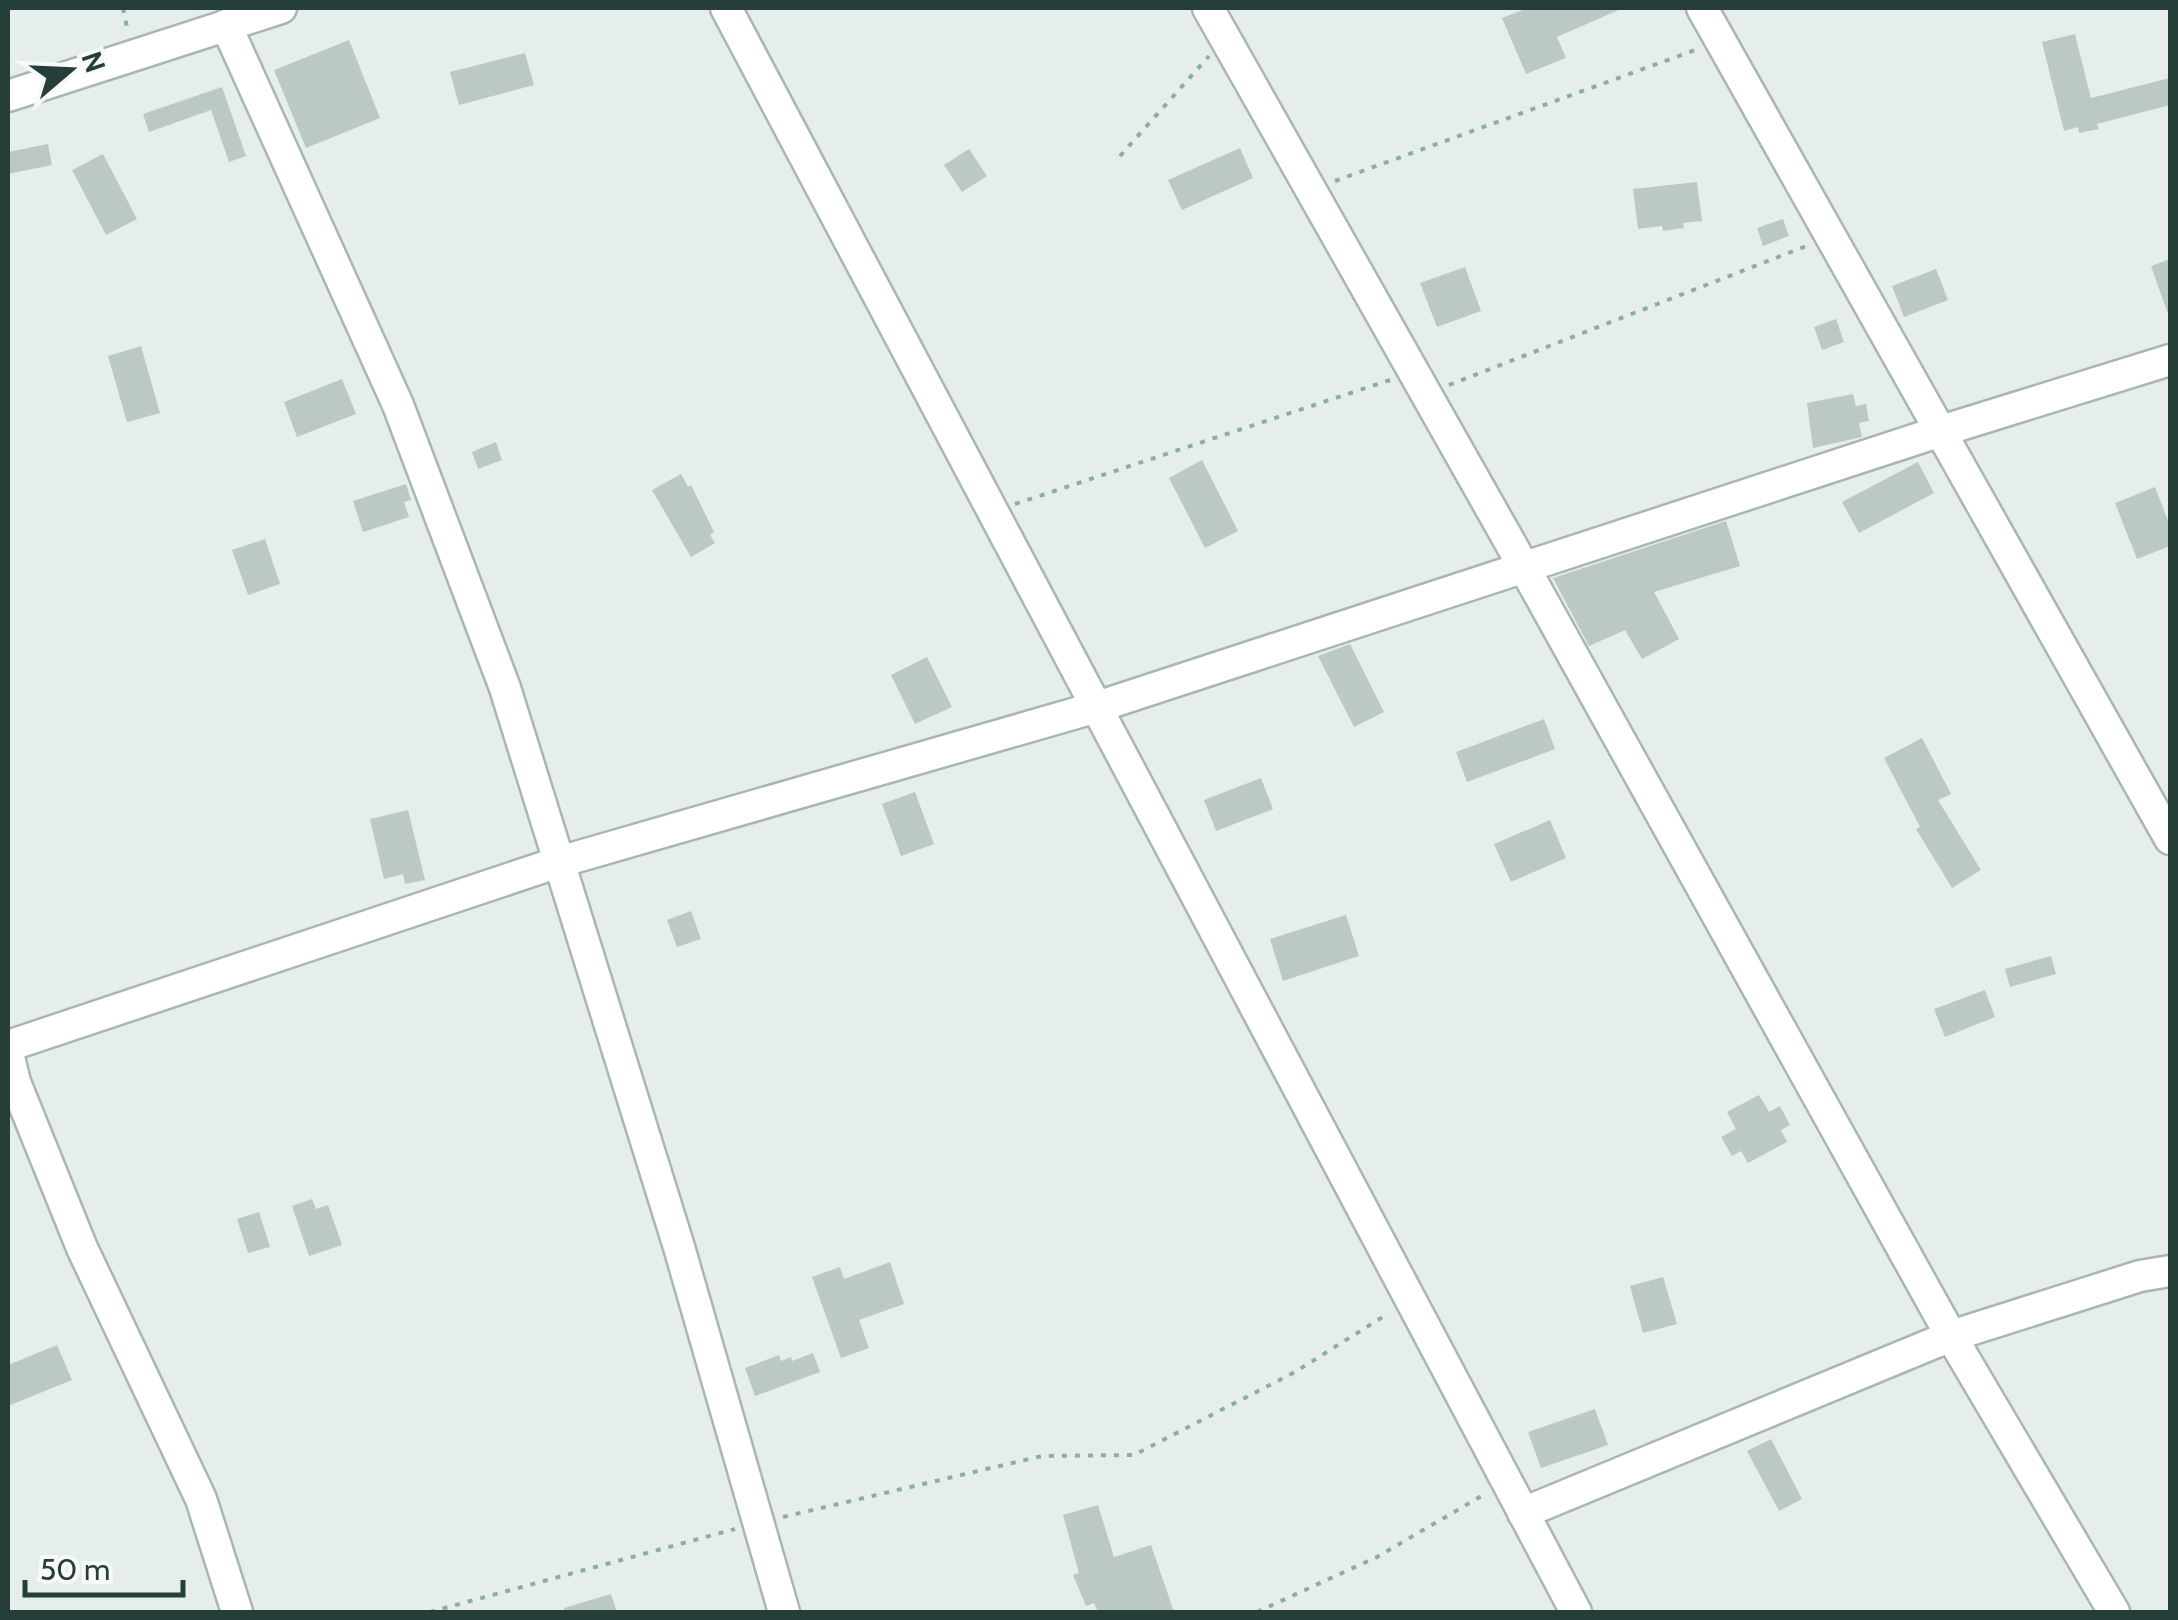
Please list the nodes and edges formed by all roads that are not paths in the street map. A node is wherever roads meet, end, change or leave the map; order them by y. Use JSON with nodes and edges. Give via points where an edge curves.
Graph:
{"nodes":[{"id":1,"x":281,"y":8,"type":"edge"},
{"id":2,"x":726,"y":8,"type":"edge"},
{"id":3,"x":1208,"y":8,"type":"edge"},
{"id":4,"x":1702,"y":8,"type":"edge"},
{"id":5,"x":226,"y":25,"type":"junction"},
{"id":6,"x":8,"y":96,"type":"edge"},
{"id":7,"x":2170,"y":360,"type":"edge"},
{"id":8,"x":1941,"y":431,"type":"junction"},
{"id":9,"x":1526,"y":569,"type":"junction"},
{"id":10,"x":1096,"y":707,"type":"junction"},
{"id":11,"x":2170,"y":839,"type":"edge"},
{"id":12,"x":559,"y":862,"type":"junction"},
{"id":13,"x":8,"y":1050,"type":"edge"},
{"id":14,"x":2170,"y":1271,"type":"edge"},
{"id":15,"x":1951,"y":1336,"type":"junction"},
{"id":16,"x":1523,"y":1513,"type":"junction"},
{"id":17,"x":237,"y":1612,"type":"edge"},
{"id":18,"x":784,"y":1612,"type":"edge"},
{"id":19,"x":1576,"y":1612,"type":"edge"},
{"id":20,"x":2114,"y":1612,"type":"edge"}],
"edges":[{"from":1,"to":5,"type":"street"},
{"from":2,"to":10,"type":"street"},
{"from":3,"to":9,"type":"street"},
{"from":4,"to":8,"type":"street"},
{"from":5,"to":6,"type":"street"},
{"from":5,"to":12,"type":"street","via":[[398,405],[504,688]]},
{"from":7,"to":8,"type":"street"},
{"from":8,"to":9,"type":"street"},
{"from":8,"to":11,"type":"street"},
{"from":9,"to":10,"type":"street"},
{"from":9,"to":15,"type":"street"},
{"from":10,"to":12,"type":"street"},
{"from":10,"to":16,"type":"street"},
{"from":12,"to":13,"type":"street"},
{"from":12,"to":18,"type":"street"},
{"from":13,"to":17,"type":"street","via":[[82,1248],[201,1499]]},
{"from":14,"to":15,"type":"street"},
{"from":15,"to":16,"type":"street"},
{"from":15,"to":20,"type":"street"},
{"from":16,"to":19,"type":"street"}]}
